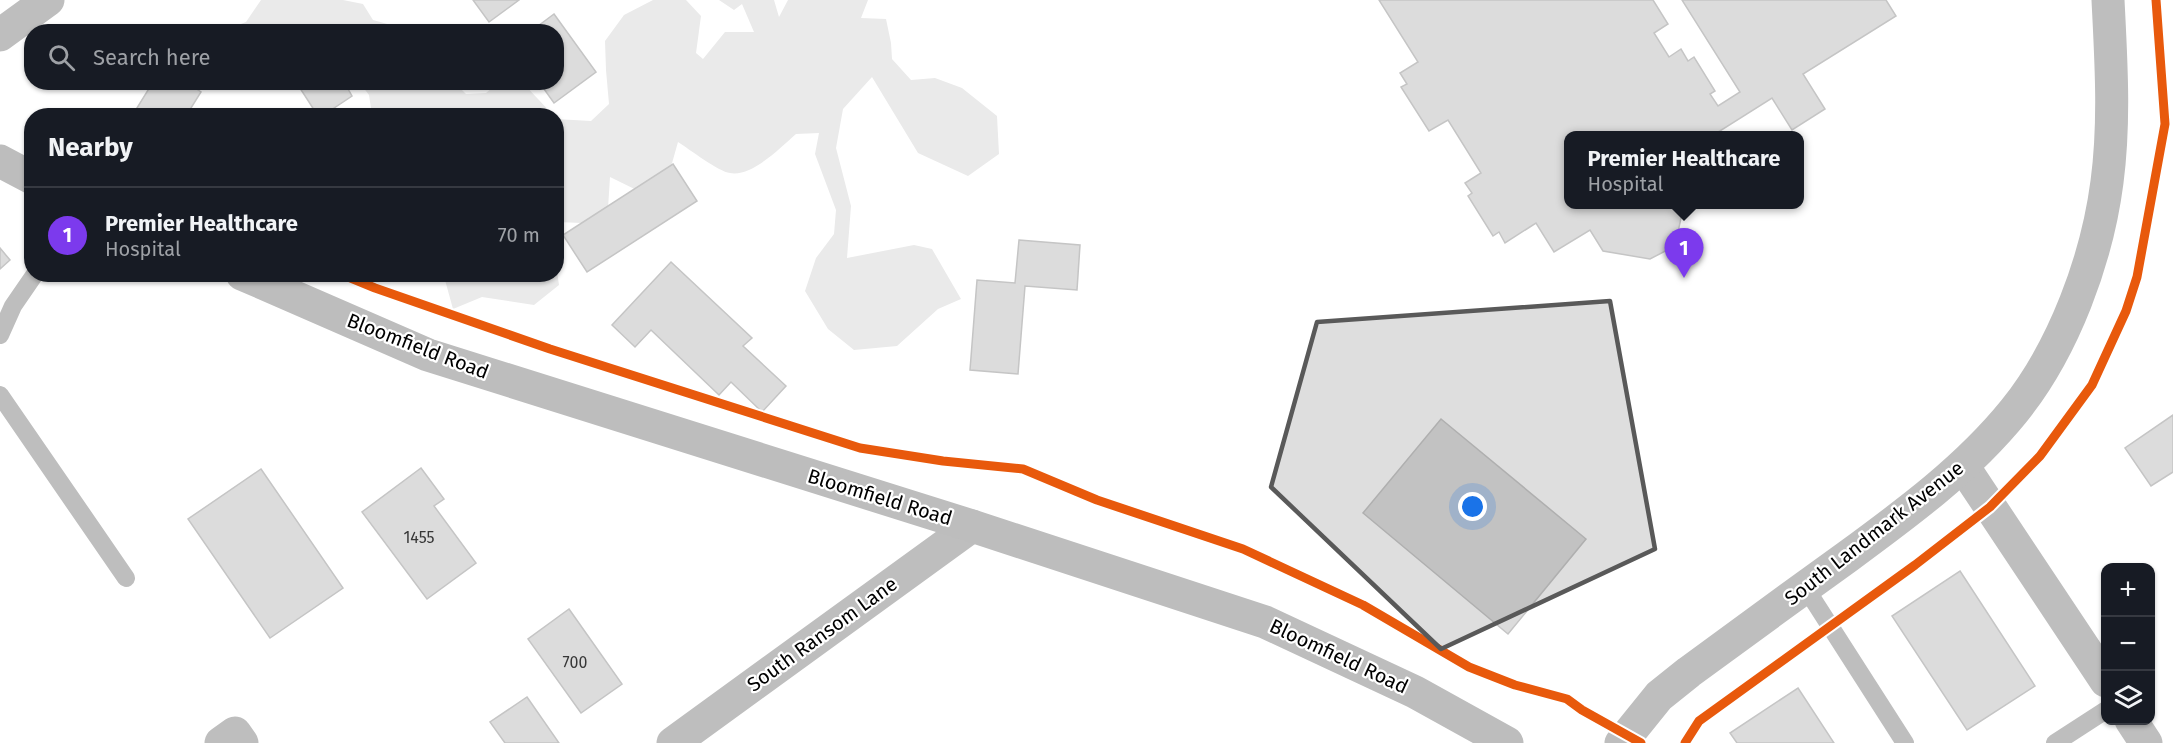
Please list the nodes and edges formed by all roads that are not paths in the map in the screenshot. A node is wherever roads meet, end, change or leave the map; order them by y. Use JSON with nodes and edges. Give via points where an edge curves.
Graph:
{"nodes":[{"id":1,"x":48,"y":0,"type":"edge"},
{"id":2,"x":2108,"y":0,"type":"edge"},
{"id":3,"x":0,"y":35,"type":"edge"},
{"id":4,"x":0,"y":161,"type":"edge"},
{"id":5,"x":24,"y":174,"type":"edge"},
{"id":6,"x":30,"y":282,"type":"edge"},
{"id":7,"x":261,"y":282,"type":"edge"},
{"id":8,"x":0,"y":335,"type":"edge"},
{"id":9,"x":0,"y":395,"type":"edge"},
{"id":10,"x":1963,"y":466,"type":"junction"},
{"id":11,"x":972,"y":526,"type":"junction"},
{"id":12,"x":126,"y":578,"type":"dead end"},
{"id":13,"x":1805,"y":587,"type":"junction"},
{"id":14,"x":2101,"y":673,"type":"edge"},
{"id":15,"x":2101,"y":713,"type":"edge"},
{"id":16,"x":2134,"y":725,"type":"edge"},
{"id":17,"x":221,"y":743,"type":"edge"},
{"id":18,"x":242,"y":743,"type":"edge"},
{"id":19,"x":673,"y":743,"type":"edge"},
{"id":20,"x":1507,"y":743,"type":"edge"},
{"id":21,"x":1621,"y":743,"type":"edge"},
{"id":22,"x":1905,"y":743,"type":"edge"},
{"id":23,"x":2055,"y":743,"type":"edge"},
{"id":24,"x":2146,"y":743,"type":"edge"}],
"edges":[{"from":1,"to":3,"type":"street"},
{"from":2,"to":10,"type":"street","name":"South Landmark Avenue","via":[[2112,70],[2108,181],[2090,262],[2043,369],[2015,410]]},
{"from":4,"to":5,"type":"main road"},
{"from":6,"to":8,"type":"lane"},
{"from":7,"to":11,"type":"main road","name":"Bloomfield Road","via":[[428,354]]},
{"from":9,"to":12,"type":"lane"},
{"from":10,"to":13,"type":"street","name":"South Landmark Avenue"},
{"from":10,"to":14,"type":"street"},
{"from":11,"to":19,"type":"street","name":"South Ransom Lane"},
{"from":11,"to":20,"type":"main road","name":"Bloomfield Road","via":[[1265,622],[1415,692]]},
{"from":13,"to":21,"type":"street","name":"South Landmark Avenue","via":[[1659,696]]},
{"from":13,"to":22,"type":"lane"},
{"from":15,"to":23,"type":"lane"},
{"from":16,"to":24,"type":"street"},
{"from":17,"to":18,"type":"street","via":[[235,734]]}]}
